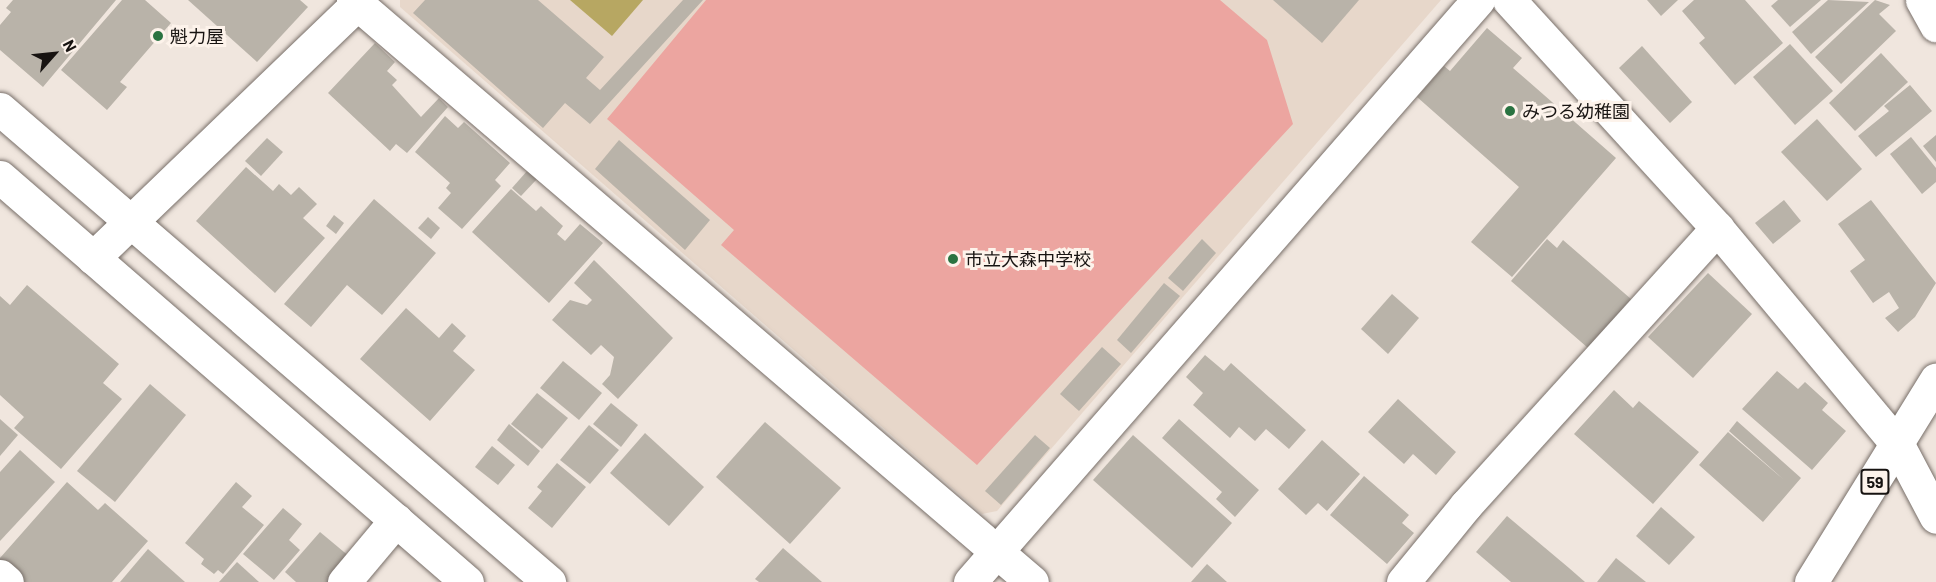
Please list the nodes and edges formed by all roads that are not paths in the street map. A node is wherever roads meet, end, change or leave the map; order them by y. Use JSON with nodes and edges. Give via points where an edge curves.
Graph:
{"nodes":[{"id":1,"x":1478,"y":0,"type":"edge"},
{"id":2,"x":1509,"y":0,"type":"edge"},
{"id":3,"x":1922,"y":0,"type":"edge"},
{"id":4,"x":357,"y":1,"type":"edge"},
{"id":5,"x":1936,"y":25,"type":"edge"},
{"id":6,"x":0,"y":109,"type":"edge"},
{"id":7,"x":0,"y":177,"type":"edge"},
{"id":8,"x":131,"y":222,"type":"junction"},
{"id":9,"x":1717,"y":228,"type":"junction"},
{"id":10,"x":93,"y":258,"type":"junction"},
{"id":11,"x":1936,"y":380,"type":"edge"},
{"id":12,"x":1898,"y":445,"type":"junction"},
{"id":13,"x":1936,"y":517,"type":"edge"},
{"id":14,"x":396,"y":520,"type":"junction"},
{"id":15,"x":995,"y":554,"type":"junction"},
{"id":16,"x":0,"y":576,"type":"edge"},
{"id":17,"x":7,"y":582,"type":"edge"},
{"id":18,"x":344,"y":582,"type":"edge"},
{"id":19,"x":467,"y":582,"type":"edge"},
{"id":20,"x":549,"y":582,"type":"edge"},
{"id":21,"x":970,"y":582,"type":"edge"},
{"id":22,"x":1032,"y":582,"type":"edge"},
{"id":23,"x":1403,"y":582,"type":"edge"},
{"id":24,"x":1811,"y":582,"type":"edge"}],
"edges":[{"from":1,"to":15,"type":"street"},
{"from":2,"to":9,"type":"street"},
{"from":3,"to":5,"type":"street"},
{"from":4,"to":8,"type":"street"},
{"from":4,"to":15,"type":"street"},
{"from":6,"to":8,"type":"street"},
{"from":7,"to":10,"type":"street"},
{"from":8,"to":10,"type":"street"},
{"from":8,"to":20,"type":"street"},
{"from":9,"to":12,"type":"street"},
{"from":9,"to":23,"type":"street","via":[[1466,505]]},
{"from":10,"to":14,"type":"street"},
{"from":11,"to":12,"type":"street","number":"59"},
{"from":12,"to":13,"type":"street"},
{"from":12,"to":24,"type":"street","number":"59"},
{"from":14,"to":18,"type":"street"},
{"from":14,"to":19,"type":"street"},
{"from":15,"to":21,"type":"street"},
{"from":15,"to":22,"type":"street"},
{"from":16,"to":17,"type":"street"}]}
